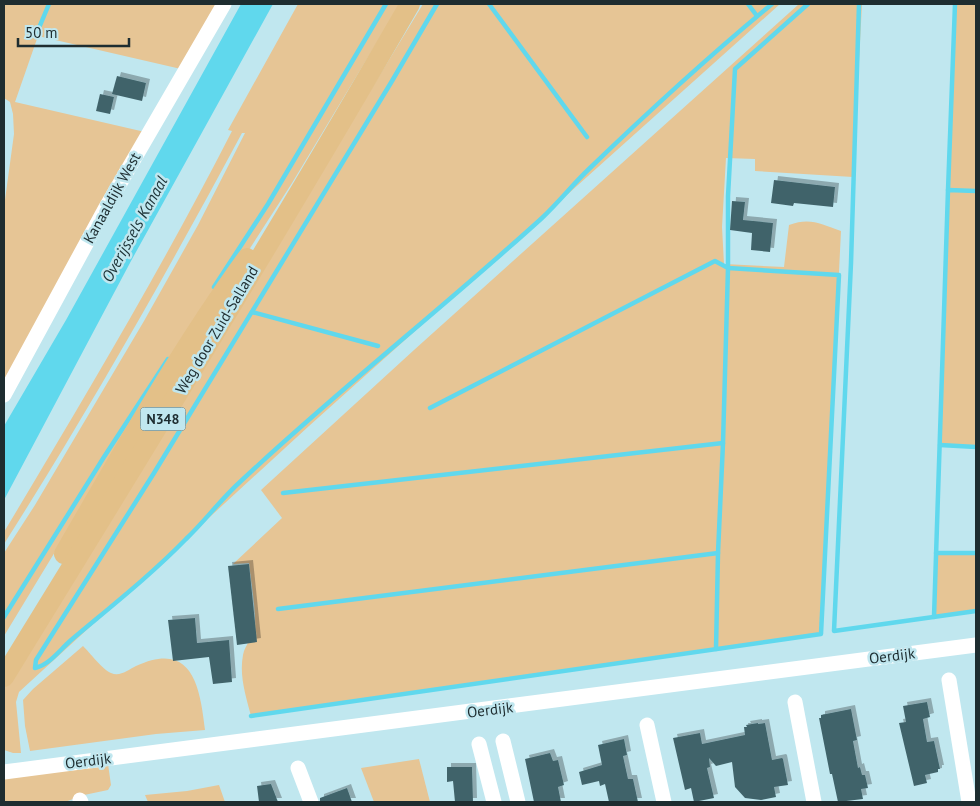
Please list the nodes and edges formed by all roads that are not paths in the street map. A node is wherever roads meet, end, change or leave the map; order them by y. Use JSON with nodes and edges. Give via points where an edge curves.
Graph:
{"nodes":[{"id":1,"x":224,"y":4,"type":"edge"},
{"id":2,"x":410,"y":4,"type":"edge"},
{"id":3,"x":320,"y":160,"type":"junction"},
{"id":4,"x":4,"y":396,"type":"edge"},
{"id":5,"x":976,"y":645,"type":"edge"},
{"id":6,"x":4,"y":654,"type":"edge"},
{"id":7,"x":4,"y":678,"type":"edge"},
{"id":8,"x":949,"y":680,"type":"dead end"},
{"id":9,"x":795,"y":702,"type":"dead end"},
{"id":10,"x":647,"y":725,"type":"dead end"},
{"id":11,"x":503,"y":741,"type":"dead end"},
{"id":12,"x":479,"y":744,"type":"dead end"},
{"id":13,"x":298,"y":768,"type":"dead end"},
{"id":14,"x":4,"y":772,"type":"edge"},
{"id":15,"x":311,"y":802,"type":"edge"},
{"id":16,"x":494,"y":802,"type":"edge"},
{"id":17,"x":518,"y":802,"type":"edge"},
{"id":18,"x":664,"y":802,"type":"edge"},
{"id":19,"x":814,"y":802,"type":"edge"},
{"id":20,"x":969,"y":802,"type":"edge"}],
"edges":[{"from":1,"to":4,"type":"street","name":"Kanaaldijk West","via":[[105,209]]},
{"from":2,"to":3,"type":"main road","name":"Weg door Zuid-Salland","number":"N348"},
{"from":3,"to":6,"type":"main road","name":"Weg door Zuid-Salland","number":"N348","via":[[188,344]]},
{"from":3,"to":7,"type":"main road","name":"Weg door Zuid-Salland","number":"N348"},
{"from":5,"to":14,"type":"street","name":"Oerdijk"},
{"from":8,"to":20,"type":"street"},
{"from":9,"to":19,"type":"street"},
{"from":10,"to":18,"type":"street"},
{"from":11,"to":17,"type":"street"},
{"from":12,"to":16,"type":"street"},
{"from":13,"to":15,"type":"street"}]}
